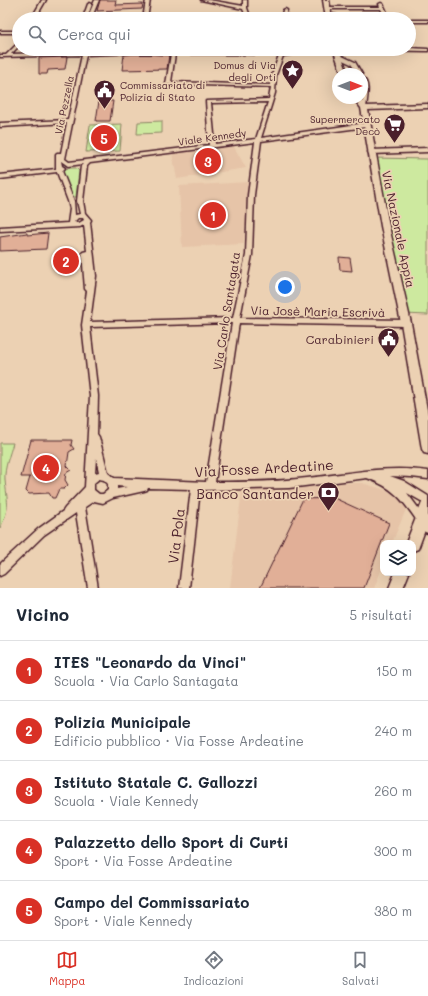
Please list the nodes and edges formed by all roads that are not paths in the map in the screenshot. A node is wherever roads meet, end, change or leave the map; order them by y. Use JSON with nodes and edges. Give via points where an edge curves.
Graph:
{"nodes":[{"id":1,"x":44,"y":0,"type":"edge"},
{"id":2,"x":91,"y":0,"type":"edge"},
{"id":3,"x":97,"y":0,"type":"edge"},
{"id":4,"x":148,"y":0,"type":"edge"},
{"id":5,"x":203,"y":0,"type":"edge"},
{"id":6,"x":245,"y":0,"type":"edge"},
{"id":7,"x":326,"y":0,"type":"edge"},
{"id":8,"x":245,"y":8,"type":"junction"},
{"id":9,"x":38,"y":12,"type":"edge"},
{"id":10,"x":90,"y":12,"type":"edge"},
{"id":11,"x":92,"y":12,"type":"edge"},
{"id":12,"x":146,"y":12,"type":"edge"},
{"id":13,"x":246,"y":12,"type":"edge"},
{"id":14,"x":328,"y":12,"type":"edge"},
{"id":15,"x":342,"y":12,"type":"edge"},
{"id":16,"x":385,"y":12,"type":"edge"},
{"id":17,"x":416,"y":21,"type":"edge"},
{"id":18,"x":428,"y":21,"type":"edge"},
{"id":19,"x":0,"y":32,"type":"edge"},
{"id":20,"x":12,"y":32,"type":"edge"},
{"id":21,"x":416,"y":50,"type":"edge"},
{"id":22,"x":428,"y":50,"type":"edge"},
{"id":23,"x":12,"y":51,"type":"edge"},
{"id":24,"x":8,"y":55,"type":"junction"},
{"id":25,"x":12,"y":55,"type":"edge"},
{"id":26,"x":0,"y":56,"type":"edge"},
{"id":27,"x":82,"y":56,"type":"edge"},
{"id":28,"x":172,"y":56,"type":"edge"},
{"id":29,"x":281,"y":56,"type":"edge"},
{"id":30,"x":339,"y":56,"type":"edge"},
{"id":31,"x":343,"y":56,"type":"edge"},
{"id":32,"x":344,"y":68,"type":"edge"},
{"id":33,"x":356,"y":68,"type":"edge"},
{"id":34,"x":273,"y":86,"type":"junction"},
{"id":35,"x":270,"y":100,"type":"junction"},
{"id":36,"x":368,"y":103,"type":"edge"},
{"id":37,"x":359,"y":104,"type":"edge"},
{"id":38,"x":428,"y":106,"type":"edge"},
{"id":39,"x":68,"y":121,"type":"junction"},
{"id":40,"x":0,"y":125,"type":"edge"},
{"id":41,"x":366,"y":125,"type":"junction"},
{"id":42,"x":258,"y":140,"type":"junction"},
{"id":43,"x":212,"y":146,"type":"junction"},
{"id":44,"x":428,"y":150,"type":"edge"},
{"id":45,"x":371,"y":152,"type":"junction"},
{"id":46,"x":62,"y":160,"type":"joint"},
{"id":47,"x":88,"y":162,"type":"junction"},
{"id":48,"x":73,"y":164,"type":"junction"},
{"id":49,"x":58,"y":167,"type":"junction"},
{"id":50,"x":83,"y":171,"type":"junction"},
{"id":51,"x":0,"y":173,"type":"edge"},
{"id":52,"x":0,"y":177,"type":"edge"},
{"id":53,"x":72,"y":201,"type":"junction"},
{"id":54,"x":80,"y":201,"type":"junction"},
{"id":55,"x":86,"y":219,"type":"junction"},
{"id":56,"x":74,"y":222,"type":"junction"},
{"id":57,"x":0,"y":229,"type":"edge"},
{"id":58,"x":88,"y":310,"type":"junction"},
{"id":59,"x":236,"y":320,"type":"junction"},
{"id":60,"x":406,"y":323,"type":"junction"},
{"id":61,"x":86,"y":325,"type":"junction"},
{"id":62,"x":93,"y":426,"type":"junction"},
{"id":63,"x":428,"y":448,"type":"edge"},
{"id":64,"x":366,"y":475,"type":"junction"},
{"id":65,"x":428,"y":475,"type":"edge"},
{"id":66,"x":104,"y":476,"type":"junction"},
{"id":67,"x":113,"y":482,"type":"junction"},
{"id":68,"x":148,"y":486,"type":"junction"},
{"id":69,"x":196,"y":486,"type":"junction"},
{"id":70,"x":210,"y":486,"type":"junction"},
{"id":71,"x":90,"y":490,"type":"junction"},
{"id":72,"x":108,"y":495,"type":"junction"},
{"id":73,"x":428,"y":501,"type":"edge"},
{"id":74,"x":428,"y":504,"type":"edge"},
{"id":75,"x":80,"y":507,"type":"junction"},
{"id":76,"x":63,"y":517,"type":"junction"},
{"id":77,"x":425,"y":525,"type":"edge"},
{"id":78,"x":416,"y":540,"type":"edge"},
{"id":79,"x":0,"y":571,"type":"edge"},
{"id":80,"x":401,"y":576,"type":"edge"},
{"id":81,"x":93,"y":588,"type":"edge"},
{"id":82,"x":184,"y":588,"type":"edge"},
{"id":83,"x":396,"y":588,"type":"edge"}],
"edges":[{"from":1,"to":9,"type":"street"},
{"from":2,"to":10,"type":"street"},
{"from":3,"to":11,"type":"street"},
{"from":4,"to":12,"type":"street"},
{"from":5,"to":8,"type":"street"},
{"from":6,"to":8,"type":"street"},
{"from":7,"to":14,"type":"main road"},
{"from":8,"to":13,"type":"street"},
{"from":15,"to":16,"type":"street","via":[[382,6]]},
{"from":17,"to":18,"type":"street"},
{"from":19,"to":20,"type":"street"},
{"from":21,"to":22,"type":"street"},
{"from":23,"to":24,"type":"street"},
{"from":24,"to":25,"type":"street"},
{"from":24,"to":26,"type":"street"},
{"from":27,"to":39,"type":"street"},
{"from":28,"to":34,"type":"street","via":[[168,83]]},
{"from":29,"to":34,"type":"street","name":"Via Carlo Santagata"},
{"from":30,"to":32,"type":"main road"},
{"from":31,"to":33,"type":"street"},
{"from":34,"to":35,"type":"street","name":"Via Carlo Santagata"},
{"from":35,"to":42,"type":"street","name":"Via Carlo Santagata"},
{"from":35,"to":43,"type":"street","via":[[208,102]]},
{"from":36,"to":38,"type":"main road"},
{"from":37,"to":41,"type":"main road","name":"Via Nazionale Appia"},
{"from":39,"to":40,"type":"street"},
{"from":39,"to":46,"type":"street","name":"Via Pezzella"},
{"from":39,"to":49,"type":"street"},
{"from":41,"to":42,"type":"street","name":"Viale Kennedy"},
{"from":41,"to":45,"type":"main road","name":"Via Nazionale Appia"},
{"from":42,"to":43,"type":"street","name":"Viale Kennedy"},
{"from":42,"to":59,"type":"street","name":"Via Carlo Santagata","via":[[251,195],[248,255]]},
{"from":43,"to":47,"type":"street","name":"Viale Kennedy"},
{"from":44,"to":45,"type":"street"},
{"from":45,"to":60,"type":"main road","name":"Via Nazionale Appia"},
{"from":46,"to":48,"type":"street","name":"Viale Kennedy"},
{"from":47,"to":48,"type":"street","name":"Viale Kennedy"},
{"from":47,"to":50,"type":"street"},
{"from":48,"to":49,"type":"street"},
{"from":48,"to":50,"type":"street"},
{"from":49,"to":51,"type":"street"},
{"from":49,"to":52,"type":"street"},
{"from":49,"to":53,"type":"street"},
{"from":50,"to":54,"type":"street"},
{"from":53,"to":54,"type":"street"},
{"from":53,"to":56,"type":"street"},
{"from":54,"to":55,"type":"street"},
{"from":55,"to":56,"type":"street"},
{"from":55,"to":56,"type":"street","via":[[77,216]]},
{"from":55,"to":58,"type":"street","via":[[93,276]]},
{"from":56,"to":57,"type":"street","via":[[55,226]]},
{"from":56,"to":58,"type":"street","via":[[82,229]]},
{"from":58,"to":61,"type":"street"},
{"from":59,"to":60,"type":"street","name":"Via Josè Maria Escrivà"},
{"from":59,"to":61,"type":"street","name":"Via Josè Maria Escrivà"},
{"from":59,"to":70,"type":"street","name":"Via Carlo Santagata"},
{"from":60,"to":63,"type":"main road","name":"Via Nazionale Appia"},
{"from":61,"to":62,"type":"street","via":[[94,396]]},
{"from":62,"to":66,"type":"street"},
{"from":62,"to":71,"type":"street"},
{"from":64,"to":65,"type":"street","name":"Via Fosse Ardeatine","via":[[396,471]]},
{"from":64,"to":70,"type":"street","name":"Via Fosse Ardeatine","via":[[289,484]]},
{"from":64,"to":73,"type":"street","via":[[387,478],[402,484]]},
{"from":64,"to":77,"type":"street","via":[[394,485]]},
{"from":66,"to":67,"type":"street"},
{"from":66,"to":71,"type":"street","via":[[96,477]]},
{"from":67,"to":68,"type":"street","name":"Via Fosse Ardeatine"},
{"from":67,"to":72,"type":"street","via":[[113,489]]},
{"from":68,"to":69,"type":"street","name":"Via Fosse Ardeatine"},
{"from":68,"to":72,"type":"street","name":"Via Fosse Ardeatine"},
{"from":69,"to":70,"type":"street","name":"Via Fosse Ardeatine"},
{"from":69,"to":82,"type":"street","name":"Via Pola"},
{"from":71,"to":72,"type":"street","via":[[100,498]]},
{"from":71,"to":75,"type":"street"},
{"from":71,"to":76,"type":"street"},
{"from":74,"to":77,"type":"main road"},
{"from":75,"to":76,"type":"street"},
{"from":75,"to":81,"type":"street"},
{"from":76,"to":79,"type":"street","via":[[41,532]]},
{"from":77,"to":78,"type":"main road"},
{"from":80,"to":83,"type":"main road"}]}
